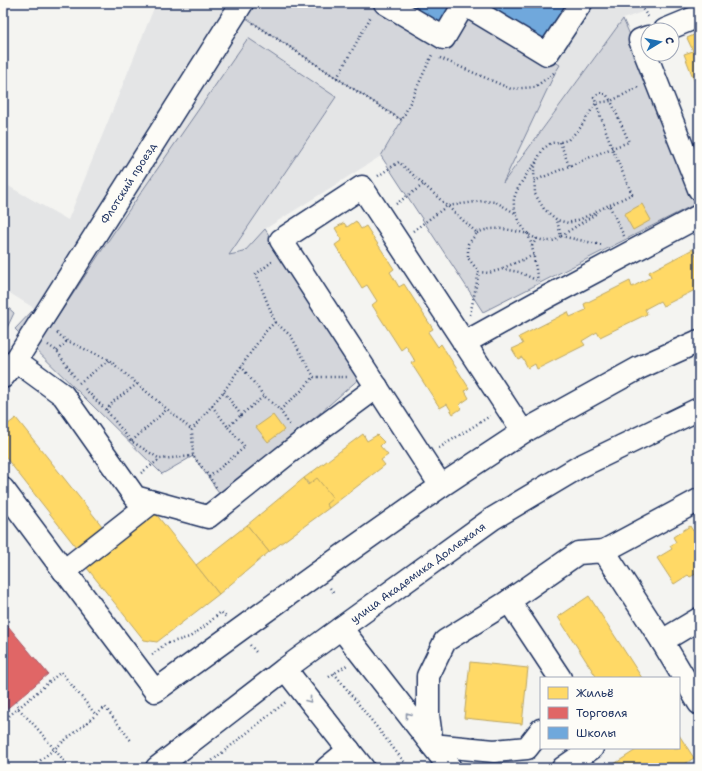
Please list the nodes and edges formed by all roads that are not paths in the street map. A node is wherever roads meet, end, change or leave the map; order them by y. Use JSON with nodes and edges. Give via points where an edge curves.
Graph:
{"nodes":[{"id":1,"x":581,"y":3,"type":"edge"},
{"id":2,"x":239,"y":7,"type":"edge"},
{"id":3,"x":380,"y":7,"type":"edge"},
{"id":4,"x":699,"y":16,"type":"edge"},
{"id":5,"x":680,"y":24,"type":"edge"},
{"id":6,"x":648,"y":62,"type":"edge"},
{"id":7,"x":699,"y":190,"type":"edge"},
{"id":8,"x":699,"y":216,"type":"edge"},
{"id":9,"x":699,"y":341,"type":"edge"},
{"id":10,"x":464,"y":343,"type":"junction"},
{"id":11,"x":9,"y":370,"type":"edge"},
{"id":12,"x":374,"y":382,"type":"junction"},
{"id":13,"x":699,"y":409,"type":"edge"},
{"id":14,"x":523,"y":432,"type":"junction"},
{"id":15,"x":441,"y":486,"type":"junction"},
{"id":16,"x":3,"y":489,"type":"edge"},
{"id":17,"x":699,"y":500,"type":"edge"},
{"id":18,"x":152,"y":502,"type":"junction"},
{"id":19,"x":604,"y":551,"type":"junction"},
{"id":20,"x":63,"y":568,"type":"junction"},
{"id":21,"x":509,"y":601,"type":"junction"},
{"id":22,"x":699,"y":619,"type":"edge"},
{"id":23,"x":340,"y":628,"type":"junction"},
{"id":24,"x":662,"y":641,"type":"junction"},
{"id":25,"x":285,"y":669,"type":"junction"},
{"id":26,"x":559,"y":677,"type":"edge"},
{"id":27,"x":699,"y":703,"type":"edge"},
{"id":28,"x":540,"y":731,"type":"edge"},
{"id":29,"x":432,"y":745,"type":"junction"},
{"id":30,"x":590,"y":749,"type":"edge"},
{"id":31,"x":349,"y":750,"type":"junction"},
{"id":32,"x":157,"y":768,"type":"edge"},
{"id":33,"x":328,"y":768,"type":"edge"},
{"id":34,"x":363,"y":768,"type":"edge"},
{"id":35,"x":450,"y":768,"type":"edge"},
{"id":36,"x":562,"y":768,"type":"edge"}],
"edges":[{"from":1,"to":3,"type":"main road","via":[[547,54],[464,4],[444,38]]},
{"from":2,"to":11,"type":"main road","name":"Флотский проезд"},
{"from":4,"to":5,"type":"main road"},
{"from":6,"to":7,"type":"main road"},
{"from":8,"to":10,"type":"main road","via":[[632,252],[543,289]]},
{"from":9,"to":14,"type":"main road","via":[[639,368]]},
{"from":10,"to":12,"type":"main road","via":[[362,187],[281,240]]},
{"from":10,"to":14,"type":"main road"},
{"from":11,"to":18,"type":"main road","via":[[26,368],[63,395],[136,497]]},
{"from":12,"to":15,"type":"main road"},
{"from":12,"to":18,"type":"main road","via":[[208,517]]},
{"from":13,"to":23,"type":"main road","name":"улица Академика Доллежаля","via":[[579,467],[492,520]]},
{"from":14,"to":15,"type":"main road"},
{"from":15,"to":20,"type":"main road","via":[[155,691]]},
{"from":16,"to":20,"type":"main road"},
{"from":17,"to":19,"type":"main road"},
{"from":18,"to":20,"type":"main road"},
{"from":19,"to":21,"type":"main road","via":[[578,554]]},
{"from":19,"to":24,"type":"main road"},
{"from":21,"to":26,"type":"main road"},
{"from":21,"to":29,"type":"main road","via":[[445,641],[428,676],[428,715]]},
{"from":22,"to":24,"type":"main road"},
{"from":23,"to":25,"type":"main road","name":"улица Академика Доллежаля"},
{"from":29,"to":23,"type":"main road","one_way":true},
{"from":24,"to":27,"type":"main road"},
{"from":25,"to":31,"type":"main road","one_way":true},
{"from":25,"to":32,"type":"main road","name":"улица Академика Доллежаля"},
{"from":28,"to":29,"type":"main road","via":[[527,748],[494,751]]},
{"from":29,"to":35,"type":"main road"},
{"from":30,"to":36,"type":"main road"},
{"from":31,"to":33,"type":"main road"},
{"from":31,"to":34,"type":"main road"}]}
